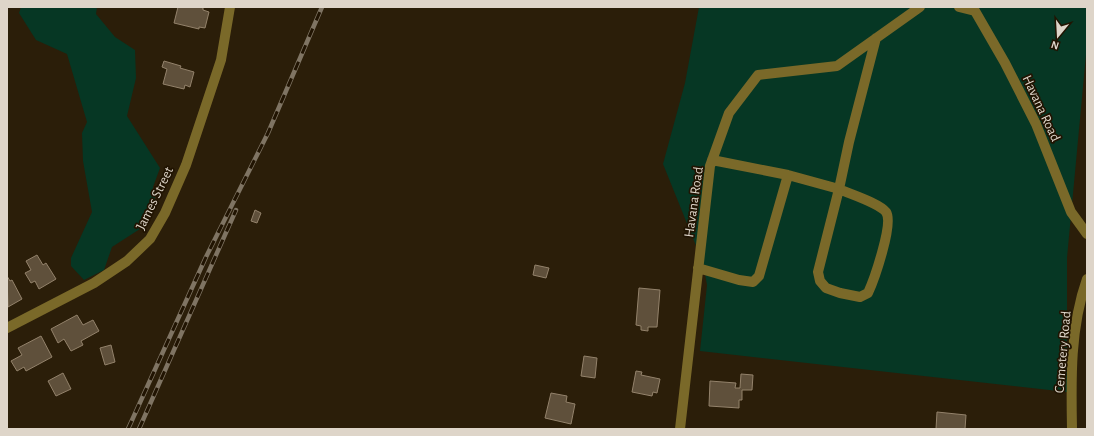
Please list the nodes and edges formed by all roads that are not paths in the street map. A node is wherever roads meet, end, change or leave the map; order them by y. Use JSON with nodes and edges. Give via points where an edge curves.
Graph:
{"nodes":[{"id":1,"x":230,"y":7,"type":"edge"},
{"id":2,"x":920,"y":7,"type":"edge"},
{"id":3,"x":959,"y":7,"type":"edge"},
{"id":4,"x":876,"y":38,"type":"junction"},
{"id":5,"x":712,"y":160,"type":"junction"},
{"id":6,"x":788,"y":175,"type":"junction"},
{"id":7,"x":839,"y":189,"type":"junction"},
{"id":8,"x":1087,"y":234,"type":"edge"},
{"id":9,"x":698,"y":268,"type":"junction"},
{"id":10,"x":1087,"y":278,"type":"edge"},
{"id":11,"x":7,"y":328,"type":"edge"},
{"id":12,"x":680,"y":429,"type":"edge"},
{"id":13,"x":1072,"y":429,"type":"edge"}],
"edges":[{"from":1,"to":11,"type":"street","name":"James Street","via":[[221,60],[186,165],[165,213],[150,239],[135,254],[94,283]]},
{"from":2,"to":4,"type":"street","name":"Havana Road"},
{"from":3,"to":8,"type":"street","name":"Havana Road","via":[[975,11],[1005,63],[1036,124],[1071,212]]},
{"from":4,"to":5,"type":"street","name":"Havana Road","via":[[838,66],[758,75],[729,113]]},
{"from":4,"to":7,"type":"street"},
{"from":5,"to":6,"type":"street"},
{"from":5,"to":9,"type":"street","name":"Havana Road"},
{"from":6,"to":7,"type":"street"},
{"from":6,"to":9,"type":"street","via":[[759,276],[753,282]]},
{"from":7,"to":7,"type":"street","via":[[818,272],[820,282],[826,288],[860,297],[868,293],[876,273],[889,217],[886,211],[872,202]]},
{"from":9,"to":12,"type":"street","name":"Havana Road"},
{"from":10,"to":13,"type":"street","name":"Cemetery Road","via":[[1074,342],[1071,385]]}]}
